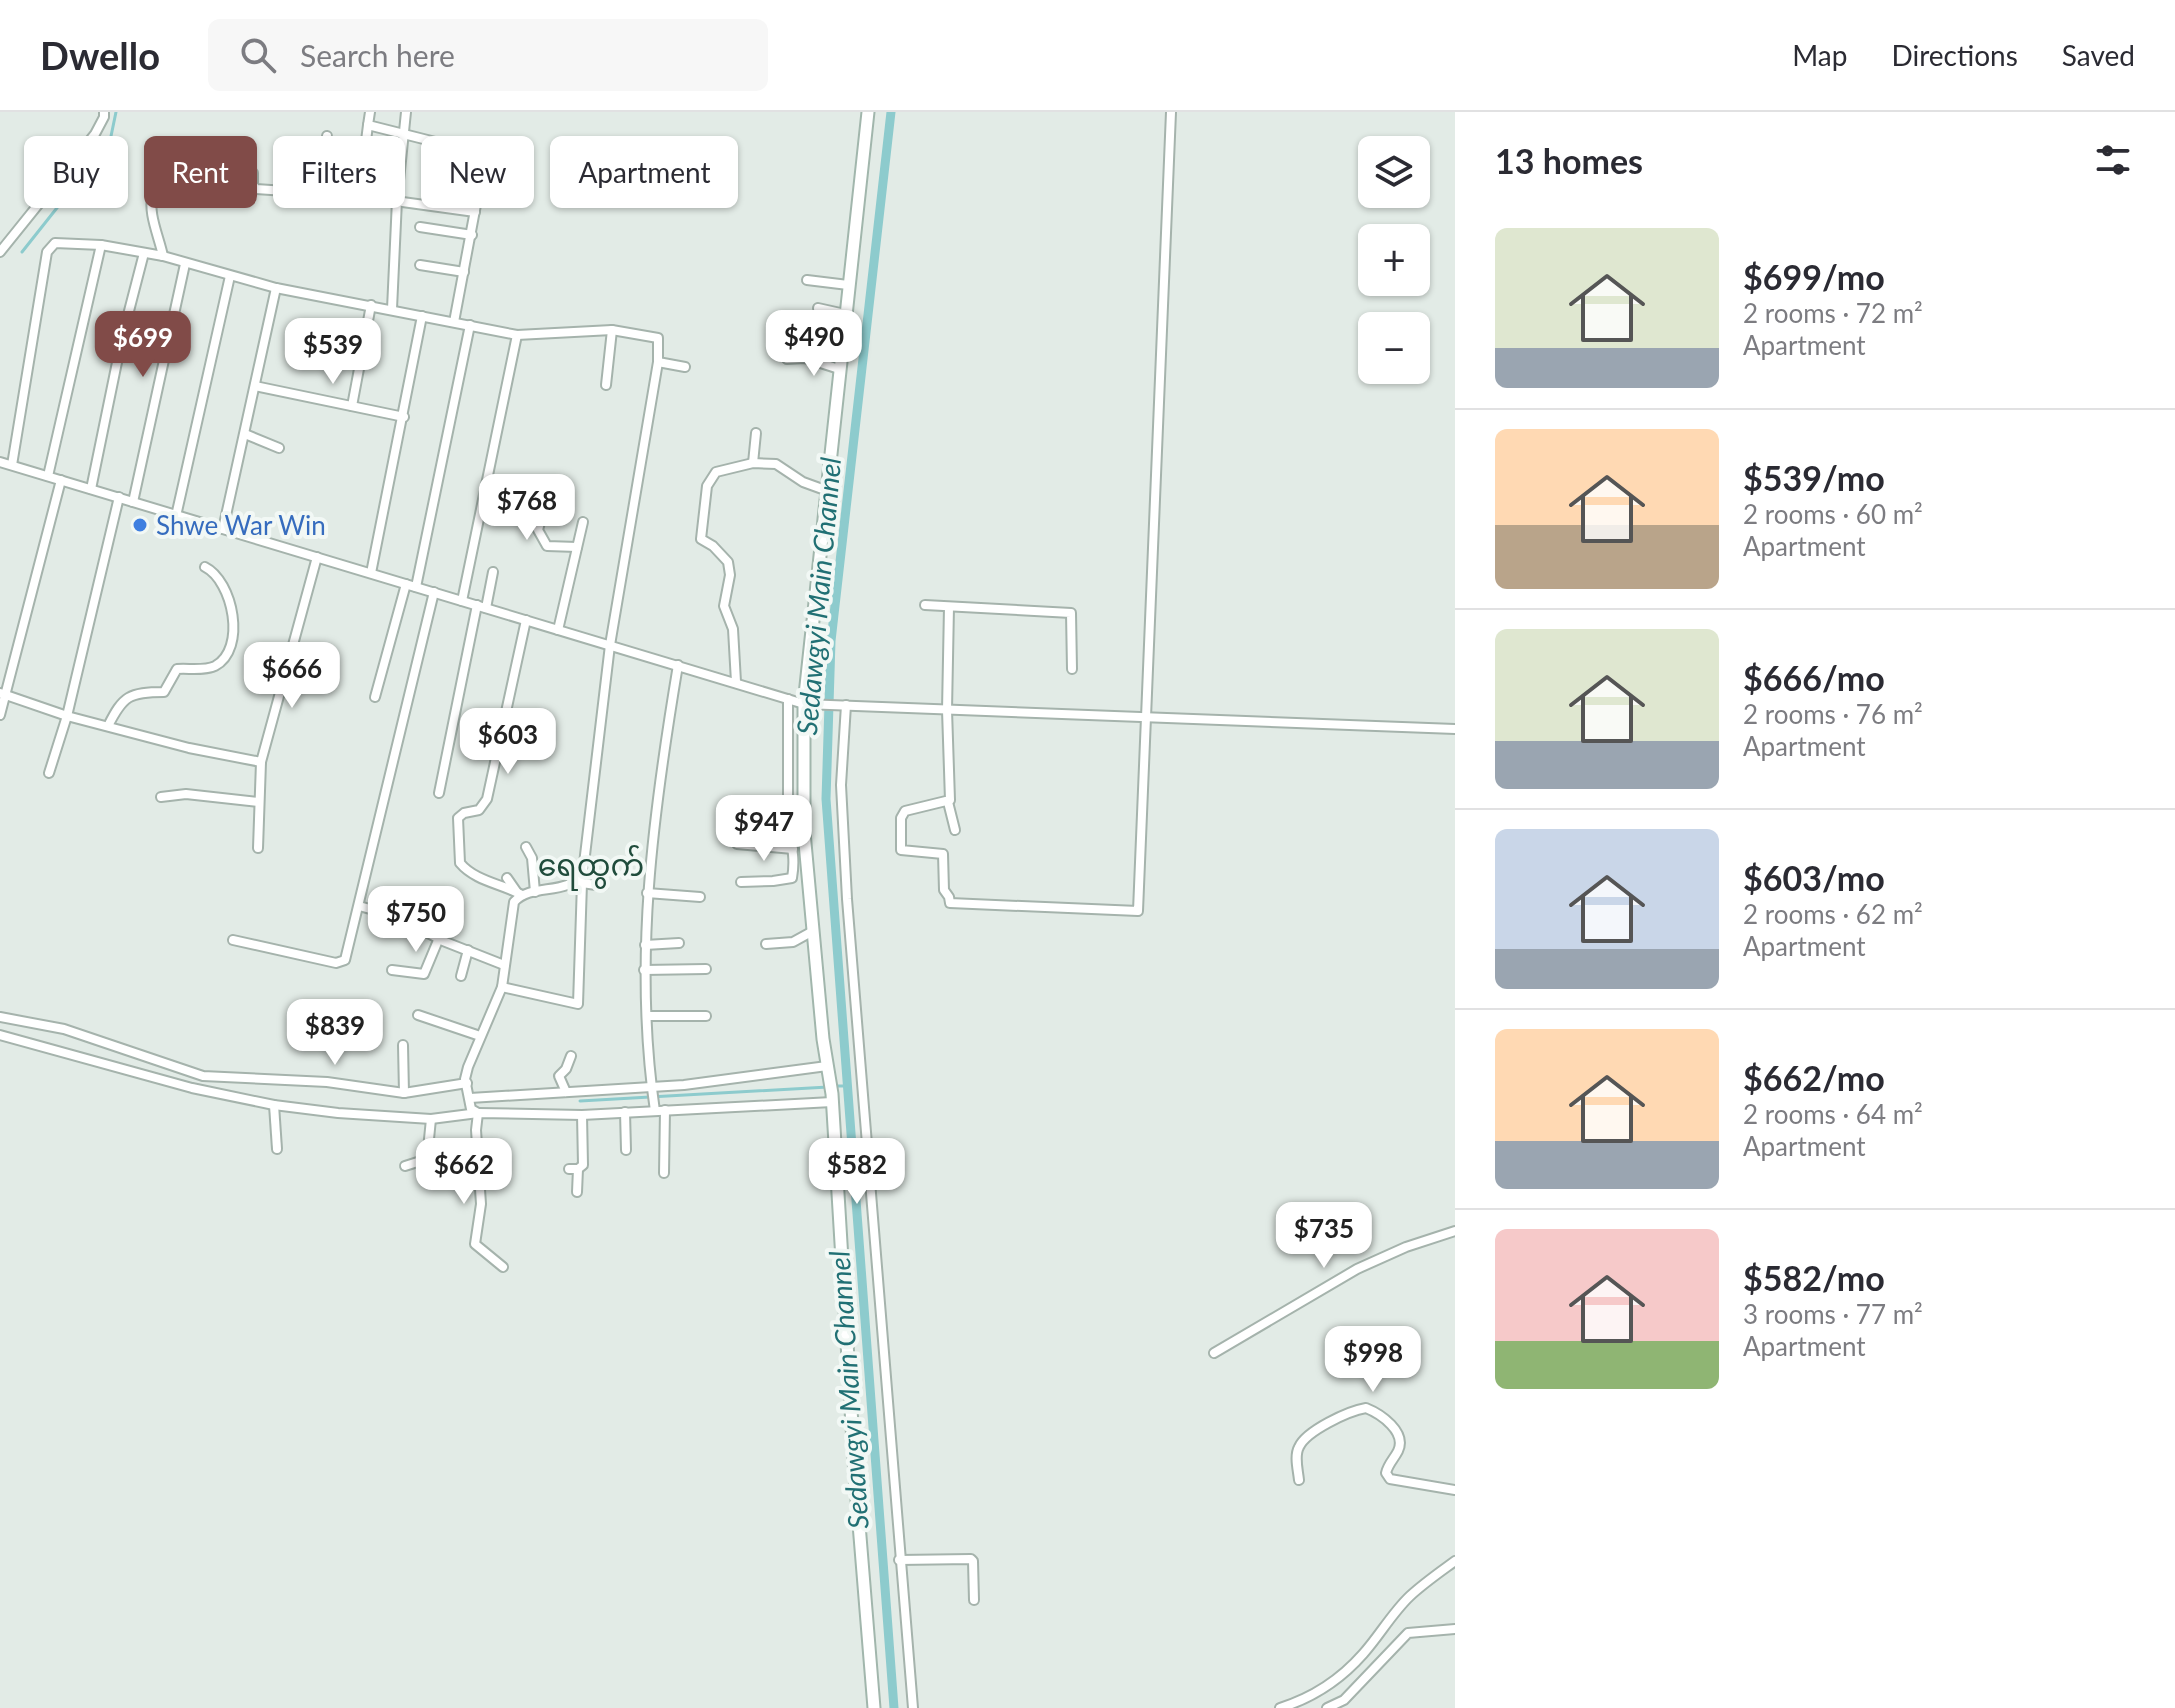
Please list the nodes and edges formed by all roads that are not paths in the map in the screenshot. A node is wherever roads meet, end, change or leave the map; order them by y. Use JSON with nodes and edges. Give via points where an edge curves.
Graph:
{"nodes":[{"id":1,"x":104,"y":112,"type":"edge"},
{"id":2,"x":370,"y":112,"type":"edge"},
{"id":3,"x":406,"y":112,"type":"edge"},
{"id":4,"x":868,"y":112,"type":"edge"},
{"id":5,"x":1171,"y":112,"type":"edge"},
{"id":6,"x":368,"y":125,"type":"junction"},
{"id":7,"x":404,"y":133,"type":"junction"},
{"id":8,"x":367,"y":136,"type":"edge"},
{"id":9,"x":404,"y":136,"type":"edge"},
{"id":10,"x":405,"y":201,"type":"edge"},
{"id":11,"x":153,"y":208,"type":"edge"},
{"id":12,"x":397,"y":208,"type":"edge"},
{"id":13,"x":475,"y":212,"type":"junction"},
{"id":14,"x":420,"y":227,"type":"dead end"},
{"id":15,"x":472,"y":235,"type":"junction"},
{"id":16,"x":5,"y":240,"type":"edge"},
{"id":17,"x":101,"y":245,"type":"junction"},
{"id":18,"x":0,"y":252,"type":"edge"},
{"id":19,"x":144,"y":253,"type":"junction"},
{"id":20,"x":163,"y":256,"type":"junction"},
{"id":21,"x":185,"y":264,"type":"junction"},
{"id":22,"x":420,"y":265,"type":"dead end"},
{"id":23,"x":464,"y":272,"type":"junction"},
{"id":24,"x":230,"y":276,"type":"junction"},
{"id":25,"x":807,"y":280,"type":"dead end"},
{"id":26,"x":848,"y":285,"type":"junction"},
{"id":27,"x":276,"y":288,"type":"junction"},
{"id":28,"x":371,"y":305,"type":"junction"},
{"id":29,"x":818,"y":308,"type":"dead end"},
{"id":30,"x":392,"y":309,"type":"junction"},
{"id":31,"x":845,"y":314,"type":"junction"},
{"id":32,"x":422,"y":316,"type":"junction"},
{"id":33,"x":454,"y":322,"type":"junction"},
{"id":34,"x":470,"y":325,"type":"junction"},
{"id":35,"x":783,"y":329,"type":"dead end"},
{"id":36,"x":612,"y":330,"type":"junction"},
{"id":37,"x":517,"y":335,"type":"junction"},
{"id":38,"x":842,"y":340,"type":"junction"},
{"id":39,"x":787,"y":359,"type":"dead end"},
{"id":40,"x":658,"y":362,"type":"junction"},
{"id":41,"x":685,"y":367,"type":"dead end"},
{"id":42,"x":839,"y":369,"type":"junction"},
{"id":43,"x":606,"y":385,"type":"dead end"},
{"id":44,"x":255,"y":386,"type":"junction"},
{"id":45,"x":352,"y":406,"type":"junction"},
{"id":46,"x":404,"y":417,"type":"junction"},
{"id":47,"x":756,"y":433,"type":"dead end"},
{"id":48,"x":245,"y":434,"type":"junction"},
{"id":49,"x":279,"y":448,"type":"dead end"},
{"id":50,"x":0,"y":462,"type":"edge"},
{"id":51,"x":753,"y":463,"type":"junction"},
{"id":52,"x":12,"y":465,"type":"junction"},
{"id":53,"x":48,"y":476,"type":"junction"},
{"id":54,"x":61,"y":480,"type":"junction"},
{"id":55,"x":549,"y":488,"type":"dead end"},
{"id":56,"x":91,"y":489,"type":"junction"},
{"id":57,"x":825,"y":490,"type":"junction"},
{"id":58,"x":119,"y":497,"type":"junction"},
{"id":59,"x":133,"y":502,"type":"junction"},
{"id":60,"x":176,"y":516,"type":"junction"},
{"id":61,"x":583,"y":522,"type":"dead end"},
{"id":62,"x":223,"y":529,"type":"junction"},
{"id":63,"x":577,"y":547,"type":"junction"},
{"id":64,"x":317,"y":557,"type":"junction"},
{"id":65,"x":205,"y":567,"type":"dead end"},
{"id":66,"x":493,"y":572,"type":"dead end"},
{"id":67,"x":371,"y":573,"type":"junction"},
{"id":68,"x":411,"y":585,"type":"junction"},
{"id":69,"x":434,"y":592,"type":"junction"},
{"id":70,"x":462,"y":601,"type":"junction"},
{"id":71,"x":925,"y":605,"type":"dead end"},
{"id":72,"x":481,"y":607,"type":"junction"},
{"id":73,"x":949,"y":607,"type":"junction"},
{"id":74,"x":526,"y":620,"type":"junction"},
{"id":75,"x":558,"y":630,"type":"junction"},
{"id":76,"x":610,"y":645,"type":"junction"},
{"id":77,"x":678,"y":665,"type":"junction"},
{"id":78,"x":1072,"y":669,"type":"dead end"},
{"id":79,"x":736,"y":682,"type":"junction"},
{"id":80,"x":3,"y":694,"type":"edge"},
{"id":81,"x":375,"y":697,"type":"dead end"},
{"id":82,"x":788,"y":699,"type":"junction"},
{"id":83,"x":808,"y":704,"type":"junction"},
{"id":84,"x":843,"y":705,"type":"junction"},
{"id":85,"x":947,"y":710,"type":"junction"},
{"id":86,"x":0,"y":715,"type":"edge"},
{"id":87,"x":67,"y":716,"type":"junction"},
{"id":88,"x":1146,"y":717,"type":"junction"},
{"id":89,"x":108,"y":726,"type":"junction"},
{"id":90,"x":1455,"y":729,"type":"edge"},
{"id":91,"x":261,"y":762,"type":"junction"},
{"id":92,"x":49,"y":773,"type":"dead end"},
{"id":93,"x":439,"y":793,"type":"dead end"},
{"id":94,"x":161,"y":797,"type":"dead end"},
{"id":95,"x":259,"y":802,"type":"junction"},
{"id":96,"x":948,"y":802,"type":"junction"},
{"id":97,"x":955,"y":830,"type":"dead end"},
{"id":98,"x":788,"y":832,"type":"junction"},
{"id":99,"x":804,"y":832,"type":"junction"},
{"id":100,"x":737,"y":844,"type":"dead end"},
{"id":101,"x":526,"y":847,"type":"dead end"},
{"id":102,"x":258,"y":848,"type":"dead end"},
{"id":103,"x":793,"y":849,"type":"junction"},
{"id":104,"x":507,"y":878,"type":"dead end"},
{"id":105,"x":580,"y":881,"type":"junction"},
{"id":106,"x":741,"y":882,"type":"dead end"},
{"id":107,"x":603,"y":886,"type":"dead end"},
{"id":108,"x":535,"y":892,"type":"junction"},
{"id":109,"x":519,"y":893,"type":"junction"},
{"id":110,"x":647,"y":893,"type":"junction"},
{"id":111,"x":700,"y":897,"type":"dead end"},
{"id":112,"x":359,"y":906,"type":"junction"},
{"id":113,"x":813,"y":931,"type":"junction"},
{"id":114,"x":439,"y":938,"type":"junction"},
{"id":115,"x":233,"y":940,"type":"dead end"},
{"id":116,"x":679,"y":943,"type":"dead end"},
{"id":117,"x":766,"y":944,"type":"dead end"},
{"id":118,"x":645,"y":945,"type":"junction"},
{"id":119,"x":468,"y":950,"type":"junction"},
{"id":120,"x":504,"y":965,"type":"junction"},
{"id":121,"x":706,"y":969,"type":"dead end"},
{"id":122,"x":392,"y":970,"type":"dead end"},
{"id":123,"x":644,"y":970,"type":"junction"},
{"id":124,"x":461,"y":976,"type":"dead end"},
{"id":125,"x":502,"y":987,"type":"junction"},
{"id":126,"x":418,"y":1015,"type":"dead end"},
{"id":127,"x":647,"y":1016,"type":"junction"},
{"id":128,"x":706,"y":1016,"type":"dead end"},
{"id":129,"x":0,"y":1017,"type":"edge"},
{"id":130,"x":0,"y":1035,"type":"edge"},
{"id":131,"x":480,"y":1036,"type":"junction"},
{"id":132,"x":99,"y":1042,"type":"junction"},
{"id":133,"x":403,"y":1045,"type":"dead end"},
{"id":134,"x":571,"y":1056,"type":"dead end"},
{"id":135,"x":90,"y":1059,"type":"junction"},
{"id":136,"x":827,"y":1066,"type":"junction"},
{"id":137,"x":467,"y":1083,"type":"junction"},
{"id":138,"x":653,"y":1089,"type":"junction"},
{"id":139,"x":566,"y":1092,"type":"junction"},
{"id":140,"x":404,"y":1093,"type":"junction"},
{"id":141,"x":832,"y":1098,"type":"junction"},
{"id":142,"x":274,"y":1105,"type":"junction"},
{"id":143,"x":472,"y":1106,"type":"junction"},
{"id":144,"x":658,"y":1109,"type":"junction"},
{"id":145,"x":625,"y":1112,"type":"junction"},
{"id":146,"x":582,"y":1115,"type":"junction"},
{"id":147,"x":431,"y":1119,"type":"junction"},
{"id":148,"x":277,"y":1149,"type":"dead end"},
{"id":149,"x":626,"y":1150,"type":"dead end"},
{"id":150,"x":405,"y":1166,"type":"dead end"},
{"id":151,"x":664,"y":1173,"type":"dead end"},
{"id":152,"x":577,"y":1192,"type":"dead end"},
{"id":153,"x":1455,"y":1231,"type":"edge"},
{"id":154,"x":503,"y":1267,"type":"dead end"},
{"id":155,"x":1214,"y":1353,"type":"dead end"},
{"id":156,"x":1299,"y":1480,"type":"dead end"},
{"id":157,"x":1455,"y":1490,"type":"edge"},
{"id":158,"x":899,"y":1560,"type":"junction"},
{"id":159,"x":1455,"y":1561,"type":"edge"},
{"id":160,"x":974,"y":1600,"type":"dead end"},
{"id":161,"x":1455,"y":1629,"type":"edge"},
{"id":162,"x":1344,"y":1700,"type":"junction"},
{"id":163,"x":874,"y":1708,"type":"edge"},
{"id":164,"x":913,"y":1708,"type":"edge"},
{"id":165,"x":1280,"y":1708,"type":"edge"},
{"id":166,"x":1327,"y":1708,"type":"edge"},
{"id":167,"x":1350,"y":1708,"type":"edge"}],
"edges":[{"from":1,"to":16,"type":"street","via":[[100,126]]},
{"from":2,"to":6,"type":"street"},
{"from":3,"to":7,"type":"street"},
{"from":4,"to":26,"type":"street"},
{"from":5,"to":88,"type":"street"},
{"from":6,"to":7,"type":"street"},
{"from":6,"to":8,"type":"street"},
{"from":7,"to":9,"type":"street"},
{"from":7,"to":13,"type":"street","via":[[485,157]]},
{"from":10,"to":13,"type":"street"},
{"from":11,"to":20,"type":"street"},
{"from":12,"to":30,"type":"street"},
{"from":13,"to":15,"type":"street"},
{"from":14,"to":15,"type":"street"},
{"from":15,"to":23,"type":"street"},
{"from":16,"to":18,"type":"street"},
{"from":17,"to":19,"type":"street"},
{"from":17,"to":52,"type":"street","via":[[55,243],[47,252]]},
{"from":17,"to":53,"type":"street"},
{"from":19,"to":20,"type":"street"},
{"from":19,"to":56,"type":"street"},
{"from":20,"to":21,"type":"street"},
{"from":21,"to":24,"type":"street"},
{"from":21,"to":59,"type":"street"},
{"from":22,"to":23,"type":"street"},
{"from":23,"to":33,"type":"street"},
{"from":24,"to":27,"type":"street"},
{"from":24,"to":60,"type":"street"},
{"from":25,"to":26,"type":"street"},
{"from":26,"to":31,"type":"street"},
{"from":27,"to":28,"type":"street"},
{"from":27,"to":44,"type":"street"},
{"from":28,"to":30,"type":"street"},
{"from":28,"to":45,"type":"street"},
{"from":29,"to":31,"type":"street"},
{"from":30,"to":32,"type":"street"},
{"from":31,"to":38,"type":"street"},
{"from":32,"to":33,"type":"street"},
{"from":32,"to":46,"type":"street"},
{"from":33,"to":34,"type":"street"},
{"from":34,"to":37,"type":"street"},
{"from":34,"to":68,"type":"street"},
{"from":35,"to":38,"type":"street"},
{"from":36,"to":37,"type":"street"},
{"from":36,"to":40,"type":"street","via":[[658,338]]},
{"from":36,"to":43,"type":"street"},
{"from":37,"to":70,"type":"street"},
{"from":38,"to":42,"type":"street"},
{"from":39,"to":42,"type":"street","via":[[805,358]]},
{"from":40,"to":41,"type":"street"},
{"from":40,"to":76,"type":"street"},
{"from":42,"to":57,"type":"street"},
{"from":44,"to":45,"type":"street"},
{"from":44,"to":48,"type":"street"},
{"from":45,"to":46,"type":"street"},
{"from":46,"to":67,"type":"street"},
{"from":47,"to":51,"type":"street"},
{"from":48,"to":49,"type":"street"},
{"from":48,"to":62,"type":"street"},
{"from":50,"to":52,"type":"street"},
{"from":51,"to":57,"type":"street","via":[[776,464]]},
{"from":51,"to":79,"type":"street","via":[[711,477],[702,526],[701,539],[728,562],[724,606],[733,629]]},
{"from":52,"to":53,"type":"street"},
{"from":53,"to":54,"type":"street"},
{"from":54,"to":56,"type":"street"},
{"from":54,"to":80,"type":"street"},
{"from":55,"to":63,"type":"street","via":[[538,530],[547,546]]},
{"from":56,"to":58,"type":"street"},
{"from":57,"to":83,"type":"street"},
{"from":58,"to":59,"type":"street"},
{"from":58,"to":87,"type":"street"},
{"from":59,"to":60,"type":"street"},
{"from":60,"to":62,"type":"street"},
{"from":61,"to":63,"type":"street"},
{"from":62,"to":64,"type":"street"},
{"from":63,"to":75,"type":"street"},
{"from":64,"to":67,"type":"street"},
{"from":64,"to":91,"type":"street"},
{"from":65,"to":89,"type":"street","via":[[220,578],[232,613],[234,631],[225,659],[213,667],[177,669],[164,692],[125,698]]},
{"from":66,"to":72,"type":"street"},
{"from":67,"to":68,"type":"street"},
{"from":68,"to":69,"type":"street"},
{"from":68,"to":81,"type":"street"},
{"from":69,"to":70,"type":"street"},
{"from":69,"to":112,"type":"street"},
{"from":70,"to":72,"type":"street"},
{"from":71,"to":73,"type":"street"},
{"from":72,"to":74,"type":"street"},
{"from":72,"to":93,"type":"street"},
{"from":73,"to":78,"type":"street","via":[[1071,613]]},
{"from":73,"to":85,"type":"street"},
{"from":74,"to":75,"type":"street"},
{"from":74,"to":109,"type":"street","via":[[487,799],[479,810],[458,818],[464,869]]},
{"from":75,"to":76,"type":"street"},
{"from":76,"to":77,"type":"street"},
{"from":76,"to":105,"type":"street"},
{"from":77,"to":79,"type":"street"},
{"from":77,"to":110,"type":"street"},
{"from":79,"to":82,"type":"street"},
{"from":80,"to":86,"type":"street"},
{"from":80,"to":87,"type":"street"},
{"from":82,"to":83,"type":"street"},
{"from":82,"to":98,"type":"street"},
{"from":83,"to":84,"type":"street"},
{"from":83,"to":99,"type":"street"},
{"from":84,"to":85,"type":"street"},
{"from":84,"to":158,"type":"street","via":[[847,899]]},
{"from":85,"to":88,"type":"street"},
{"from":85,"to":96,"type":"street"},
{"from":87,"to":89,"type":"street"},
{"from":87,"to":92,"type":"street"},
{"from":88,"to":90,"type":"street"},
{"from":88,"to":96,"type":"street","via":[[1138,911],[950,903],[944,890],[943,854],[902,851],[901,836],[905,811]]},
{"from":89,"to":91,"type":"street"},
{"from":91,"to":95,"type":"street"},
{"from":94,"to":95,"type":"street","via":[[186,794]]},
{"from":95,"to":102,"type":"street"},
{"from":96,"to":97,"type":"street"},
{"from":98,"to":99,"type":"street"},
{"from":98,"to":103,"type":"street"},
{"from":99,"to":113,"type":"street"},
{"from":100,"to":103,"type":"street"},
{"from":101,"to":108,"type":"street"},
{"from":103,"to":106,"type":"street","via":[[792,878]]},
{"from":104,"to":109,"type":"street"},
{"from":105,"to":107,"type":"street"},
{"from":105,"to":108,"type":"street"},
{"from":105,"to":125,"type":"street","via":[[578,1004]]},
{"from":108,"to":109,"type":"street"},
{"from":109,"to":120,"type":"street"},
{"from":110,"to":111,"type":"street"},
{"from":110,"to":118,"type":"street"},
{"from":112,"to":114,"type":"street","via":[[396,916]]},
{"from":112,"to":115,"type":"street","via":[[340,963]]},
{"from":113,"to":117,"type":"street","via":[[793,942]]},
{"from":113,"to":136,"type":"street"},
{"from":114,"to":119,"type":"street"},
{"from":114,"to":122,"type":"street","via":[[424,974]]},
{"from":116,"to":118,"type":"street"},
{"from":118,"to":123,"type":"street"},
{"from":119,"to":120,"type":"street"},
{"from":119,"to":124,"type":"street"},
{"from":120,"to":125,"type":"street"},
{"from":121,"to":123,"type":"street"},
{"from":123,"to":127,"type":"street"},
{"from":125,"to":131,"type":"street"},
{"from":126,"to":131,"type":"street"},
{"from":127,"to":128,"type":"street"},
{"from":127,"to":138,"type":"street"},
{"from":129,"to":132,"type":"street","via":[[64,1029]]},
{"from":130,"to":135,"type":"street"},
{"from":131,"to":137,"type":"street"},
{"from":132,"to":135,"type":"street"},
{"from":132,"to":140,"type":"street","via":[[203,1076],[327,1082]]},
{"from":133,"to":140,"type":"street"},
{"from":134,"to":139,"type":"street","via":[[559,1076]]},
{"from":135,"to":142,"type":"street"},
{"from":136,"to":138,"type":"street"},
{"from":136,"to":141,"type":"street"},
{"from":137,"to":140,"type":"street"},
{"from":137,"to":143,"type":"street"},
{"from":138,"to":139,"type":"street"},
{"from":138,"to":144,"type":"street"},
{"from":139,"to":143,"type":"street"},
{"from":141,"to":144,"type":"street"},
{"from":141,"to":163,"type":"street"},
{"from":142,"to":147,"type":"street"},
{"from":142,"to":148,"type":"street"},
{"from":143,"to":146,"type":"street"},
{"from":143,"to":147,"type":"street"},
{"from":143,"to":154,"type":"street","via":[[481,1204],[475,1244]]},
{"from":144,"to":145,"type":"street"},
{"from":144,"to":151,"type":"street"},
{"from":145,"to":146,"type":"street"},
{"from":145,"to":149,"type":"street"},
{"from":146,"to":152,"type":"street","via":[[583,1165],[574,1169]]},
{"from":147,"to":150,"type":"street","via":[[427,1159]]},
{"from":153,"to":155,"type":"street","via":[[1357,1269]]},
{"from":156,"to":157,"type":"street","via":[[1299,1445],[1328,1423],[1366,1408],[1398,1434],[1399,1450],[1387,1467],[1390,1479]]},
{"from":158,"to":160,"type":"street","via":[[971,1559]]},
{"from":158,"to":164,"type":"street"},
{"from":159,"to":165,"type":"street","via":[[1412,1594],[1335,1682]]},
{"from":161,"to":162,"type":"street","via":[[1408,1633]]},
{"from":162,"to":166,"type":"street"},
{"from":162,"to":167,"type":"street"}]}
